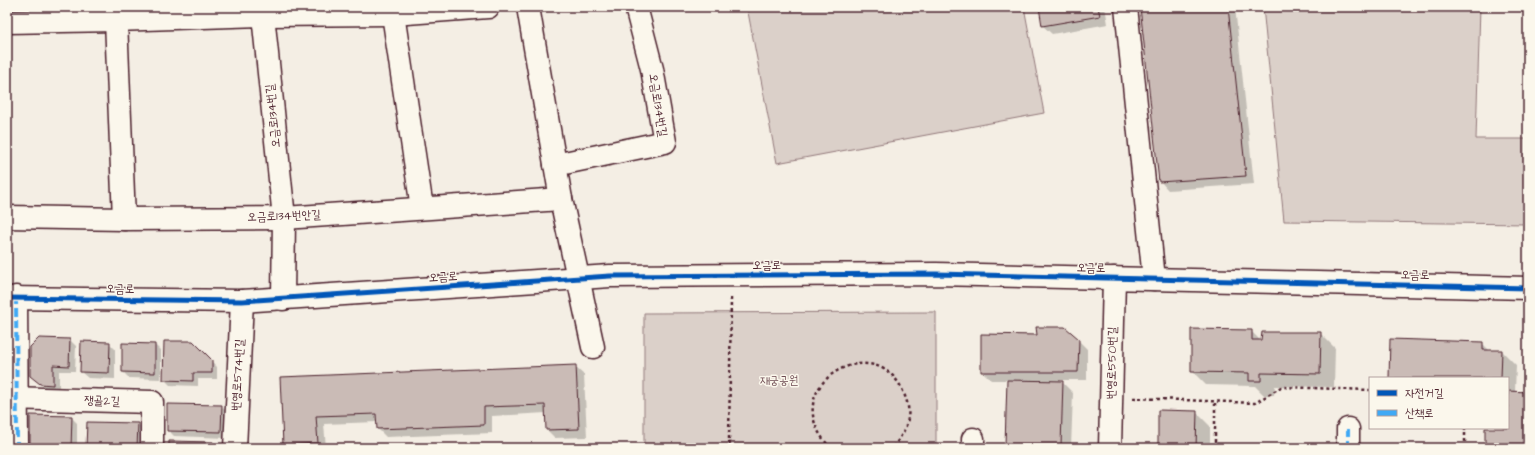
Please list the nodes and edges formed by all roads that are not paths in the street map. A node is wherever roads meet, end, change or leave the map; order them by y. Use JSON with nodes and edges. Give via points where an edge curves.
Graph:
{"nodes":[{"id":1,"x":488,"y":7,"type":"edge"},
{"id":2,"x":528,"y":7,"type":"edge"},
{"id":3,"x":636,"y":7,"type":"edge"},
{"id":4,"x":1126,"y":7,"type":"edge"},
{"id":5,"x":393,"y":14,"type":"junction"},
{"id":6,"x":263,"y":15,"type":"junction"},
{"id":7,"x":116,"y":20,"type":"junction"},
{"id":8,"x":7,"y":22,"type":"edge"},
{"id":9,"x":555,"y":165,"type":"junction"},
{"id":10,"x":560,"y":199,"type":"junction"},
{"id":11,"x":422,"y":208,"type":"junction"},
{"id":12,"x":7,"y":217,"type":"edge"},
{"id":13,"x":284,"y":218,"type":"junction"},
{"id":14,"x":124,"y":219,"type":"junction"},
{"id":15,"x":577,"y":278,"type":"junction"},
{"id":16,"x":1114,"y":278,"type":"junction"},
{"id":17,"x":1154,"y":279,"type":"junction"},
{"id":18,"x":1528,"y":288,"type":"edge"},
{"id":19,"x":11,"y":297,"type":"edge"},
{"id":20,"x":283,"y":299,"type":"junction"},
{"id":21,"x":242,"y":301,"type":"junction"},
{"id":22,"x":593,"y":347,"type":"dead end"},
{"id":23,"x":12,"y":398,"type":"edge"},
{"id":24,"x":17,"y":448,"type":"edge"},
{"id":25,"x":152,"y":448,"type":"edge"},
{"id":26,"x":235,"y":448,"type":"edge"},
{"id":27,"x":1110,"y":448,"type":"edge"}],
"edges":[{"from":1,"to":5,"type":"street"},
{"from":2,"to":9,"type":"street"},
{"from":3,"to":9,"type":"street","name":"오금로134번길","via":[[652,69],[665,142]]},
{"from":4,"to":17,"type":"street"},
{"from":5,"to":6,"type":"street"},
{"from":5,"to":11,"type":"street"},
{"from":6,"to":7,"type":"street"},
{"from":6,"to":13,"type":"street","name":"오금로134번길"},
{"from":7,"to":8,"type":"street"},
{"from":7,"to":14,"type":"street"},
{"from":9,"to":10,"type":"street"},
{"from":10,"to":11,"type":"street","name":"오금로134번안길"},
{"from":10,"to":15,"type":"street"},
{"from":11,"to":13,"type":"street","name":"오금로134번안길"},
{"from":12,"to":14,"type":"street","name":"오금로134번안길"},
{"from":13,"to":14,"type":"street","name":"오금로134번안길"},
{"from":13,"to":20,"type":"street","name":"오금로134번길"},
{"from":15,"to":16,"type":"street","name":"오금로","via":[[936,274]]},
{"from":15,"to":20,"type":"street","name":"오금로"},
{"from":15,"to":22,"type":"street"},
{"from":16,"to":17,"type":"street","name":"오금로"},
{"from":16,"to":27,"type":"street","name":"번영로550번길"},
{"from":17,"to":18,"type":"street","name":"오금로"},
{"from":19,"to":21,"type":"street","name":"오금로"},
{"from":19,"to":23,"type":"street"},
{"from":20,"to":21,"type":"street","name":"오금로"},
{"from":21,"to":26,"type":"street","name":"번영로574번길"},
{"from":23,"to":24,"type":"street"},
{"from":23,"to":25,"type":"street","name":"쟁골2길","via":[[152,402]]}]}
